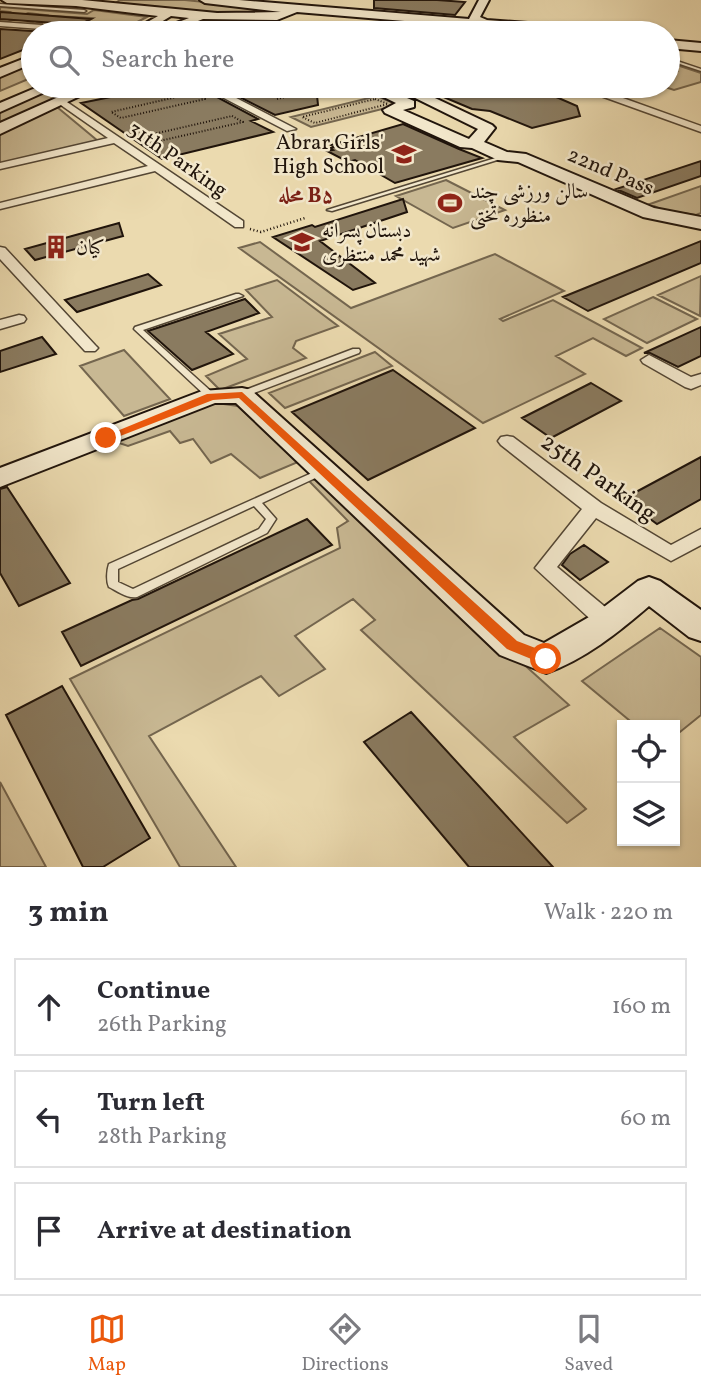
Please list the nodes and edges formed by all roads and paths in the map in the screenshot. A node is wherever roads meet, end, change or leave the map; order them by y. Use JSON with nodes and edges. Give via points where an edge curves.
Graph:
{"nodes":[{"id":1,"x":7,"y":0,"type":"edge"},
{"id":2,"x":55,"y":0,"type":"edge"},
{"id":3,"x":205,"y":0,"type":"edge"},
{"id":4,"x":477,"y":0,"type":"edge"},
{"id":5,"x":484,"y":0,"type":"edge"},
{"id":6,"x":234,"y":1,"type":"edge"},
{"id":7,"x":117,"y":4,"type":"edge"},
{"id":8,"x":0,"y":5,"type":"edge"},
{"id":9,"x":96,"y":5,"type":"junction"},
{"id":10,"x":279,"y":7,"type":"junction"},
{"id":11,"x":147,"y":10,"type":"junction"},
{"id":12,"x":84,"y":11,"type":"dead end"},
{"id":13,"x":225,"y":16,"type":"junction"},
{"id":14,"x":336,"y":17,"type":"junction"},
{"id":15,"x":263,"y":18,"type":"junction"},
{"id":16,"x":285,"y":19,"type":"junction"},
{"id":17,"x":161,"y":20,"type":"joint"},
{"id":18,"x":172,"y":21,"type":"edge"},
{"id":19,"x":190,"y":21,"type":"edge"},
{"id":20,"x":294,"y":21,"type":"edge"},
{"id":21,"x":382,"y":21,"type":"edge"},
{"id":22,"x":443,"y":21,"type":"joint"},
{"id":23,"x":481,"y":21,"type":"edge"},
{"id":24,"x":0,"y":24,"type":"edge"},
{"id":25,"x":21,"y":26,"type":"edge"},
{"id":26,"x":680,"y":39,"type":"edge"},
{"id":27,"x":701,"y":40,"type":"edge"},
{"id":28,"x":680,"y":45,"type":"edge"},
{"id":29,"x":701,"y":47,"type":"edge"},
{"id":30,"x":680,"y":57,"type":"edge"},
{"id":31,"x":701,"y":58,"type":"edge"},
{"id":32,"x":680,"y":62,"type":"edge"},
{"id":33,"x":21,"y":64,"type":"edge"},
{"id":34,"x":701,"y":70,"type":"edge"},
{"id":35,"x":0,"y":73,"type":"edge"},
{"id":36,"x":21,"y":86,"type":"edge"},
{"id":37,"x":0,"y":95,"type":"edge"},
{"id":38,"x":23,"y":98,"type":"edge"},
{"id":39,"x":68,"y":98,"type":"edge"},
{"id":40,"x":173,"y":98,"type":"edge"},
{"id":41,"x":203,"y":98,"type":"edge"},
{"id":42,"x":230,"y":98,"type":"edge"},
{"id":43,"x":281,"y":98,"type":"edge"},
{"id":44,"x":396,"y":98,"type":"edge"},
{"id":45,"x":423,"y":98,"type":"edge"},
{"id":46,"x":615,"y":98,"type":"edge"},
{"id":47,"x":277,"y":99,"type":"dead end"},
{"id":48,"x":164,"y":100,"type":"junction"},
{"id":49,"x":61,"y":101,"type":"junction"},
{"id":50,"x":353,"y":104,"type":"junction"},
{"id":51,"x":143,"y":105,"type":"junction"},
{"id":52,"x":175,"y":106,"type":"junction"},
{"id":53,"x":0,"y":108,"type":"edge"},
{"id":54,"x":366,"y":110,"type":"junction"},
{"id":55,"x":153,"y":111,"type":"junction"},
{"id":56,"x":325,"y":111,"type":"junction"},
{"id":57,"x":338,"y":117,"type":"junction"},
{"id":58,"x":206,"y":122,"type":"junction"},
{"id":59,"x":218,"y":128,"type":"junction"},
{"id":60,"x":0,"y":129,"type":"edge"},
{"id":61,"x":175,"y":129,"type":"junction"},
{"id":62,"x":291,"y":129,"type":"dead end"},
{"id":63,"x":701,"y":129,"type":"edge"},
{"id":64,"x":185,"y":135,"type":"junction"},
{"id":65,"x":116,"y":139,"type":"junction"},
{"id":66,"x":474,"y":143,"type":"junction"},
{"id":67,"x":504,"y":157,"type":"junction"},
{"id":68,"x":0,"y":166,"type":"edge"},
{"id":69,"x":156,"y":167,"type":"junction"},
{"id":70,"x":2,"y":206,"type":"dead end"},
{"id":71,"x":330,"y":210,"type":"dead end"},
{"id":72,"x":305,"y":218,"type":"dead end"},
{"id":73,"x":701,"y":223,"type":"edge"},
{"id":74,"x":239,"y":224,"type":"joint"},
{"id":75,"x":0,"y":251,"type":"edge"},
{"id":76,"x":239,"y":296,"type":"dead end"},
{"id":77,"x":19,"y":319,"type":"dead end"},
{"id":78,"x":0,"y":325,"type":"edge"},
{"id":79,"x":90,"y":348,"type":"dead end"},
{"id":80,"x":356,"y":351,"type":"dead end"},
{"id":81,"x":649,"y":360,"type":"dead end"},
{"id":82,"x":701,"y":379,"type":"edge"},
{"id":83,"x":242,"y":395,"type":"junction"},
{"id":84,"x":211,"y":396,"type":"junction"},
{"id":85,"x":507,"y":441,"type":"dead end"},
{"id":86,"x":325,"y":470,"type":"junction"},
{"id":87,"x":0,"y":478,"type":"edge"},
{"id":88,"x":257,"y":503,"type":"junction"},
{"id":89,"x":594,"y":508,"type":"junction"},
{"id":90,"x":701,"y":536,"type":"edge"},
{"id":91,"x":608,"y":622,"type":"junction"},
{"id":92,"x":701,"y":628,"type":"edge"}],
"edges":[{"from":1,"to":9,"type":"main road"},
{"from":2,"to":9,"type":"main road"},
{"from":3,"to":6,"type":"main road"},
{"from":4,"to":22,"type":"main road","via":[[468,15]]},
{"from":5,"to":23,"type":"main road","via":[[474,18]]},
{"from":6,"to":10,"type":"main road"},
{"from":7,"to":9,"type":"main road"},
{"from":7,"to":11,"type":"main road"},
{"from":8,"to":12,"type":"lane"},
{"from":10,"to":14,"type":"main road"},
{"from":10,"to":15,"type":"main road","via":[[292,12]]},
{"from":11,"to":13,"type":"main road"},
{"from":11,"to":17,"type":"main road","via":[[166,17]]},
{"from":13,"to":15,"type":"main road"},
{"from":13,"to":19,"type":"main road"},
{"from":14,"to":16,"type":"main road"},
{"from":14,"to":21,"type":"main road"},
{"from":14,"to":22,"type":"main road"},
{"from":15,"to":16,"type":"main road"},
{"from":16,"to":20,"type":"main road"},
{"from":17,"to":18,"type":"main road"},
{"from":24,"to":25,"type":"street"},
{"from":26,"to":27,"type":"main road"},
{"from":28,"to":29,"type":"main road"},
{"from":30,"to":31,"type":"main road"},
{"from":32,"to":34,"type":"lane"},
{"from":33,"to":35,"type":"main road"},
{"from":36,"to":37,"type":"main road"},
{"from":38,"to":53,"type":"main road"},
{"from":39,"to":49,"type":"main road"},
{"from":40,"to":48,"type":"path"},
{"from":41,"to":52,"type":"path"},
{"from":42,"to":62,"type":"street"},
{"from":43,"to":47,"type":"path"},
{"from":44,"to":66,"type":"main road","name":"22nd Pass","via":[[410,104],[390,110],[466,144]]},
{"from":45,"to":66,"type":"main road","via":[[487,128]]},
{"from":46,"to":63,"type":"street"},
{"from":48,"to":51,"type":"path"},
{"from":48,"to":52,"type":"path"},
{"from":49,"to":60,"type":"main road"},
{"from":49,"to":65,"type":"street","name":"31th Parking"},
{"from":50,"to":54,"type":"path"},
{"from":50,"to":54,"type":"path","via":[[375,99],[388,104]]},
{"from":50,"to":56,"type":"path"},
{"from":51,"to":55,"type":"path"},
{"from":51,"to":55,"type":"path","via":[[111,112],[121,118]]},
{"from":52,"to":55,"type":"path"},
{"from":54,"to":57,"type":"path"},
{"from":56,"to":57,"type":"path"},
{"from":56,"to":57,"type":"path","via":[[302,117],[315,123]]},
{"from":58,"to":59,"type":"path"},
{"from":58,"to":59,"type":"path","via":[[232,116],[243,122]]},
{"from":58,"to":61,"type":"path"},
{"from":59,"to":64,"type":"path"},
{"from":61,"to":64,"type":"path"},
{"from":61,"to":64,"type":"path","via":[[145,136],[155,142]]},
{"from":65,"to":68,"type":"street"},
{"from":65,"to":69,"type":"street","name":"31th Parking"},
{"from":66,"to":67,"type":"main road","name":"22nd Pass"},
{"from":67,"to":71,"type":"lane"},
{"from":67,"to":73,"type":"main road","name":"22nd Pass","via":[[520,157],[649,213]]},
{"from":69,"to":70,"type":"street"},
{"from":69,"to":74,"type":"street","name":"31th Parking"},
{"from":72,"to":74,"type":"path","via":[[261,232]]},
{"from":75,"to":79,"type":"street"},
{"from":76,"to":84,"type":"lane","via":[[138,330]]},
{"from":77,"to":78,"type":"street"},
{"from":80,"to":83,"type":"lane"},
{"from":81,"to":82,"type":"street","via":[[691,384]]},
{"from":83,"to":84,"type":"main road"},
{"from":83,"to":86,"type":"main road"},
{"from":84,"to":87,"type":"main road"},
{"from":85,"to":89,"type":"street","name":"25th Parking"},
{"from":86,"to":88,"type":"lane"},
{"from":86,"to":91,"type":"main road","via":[[512,645],[546,659]]},
{"from":88,"to":88,"type":"lane","via":[[113,567],[113,584],[132,594],[263,531],[271,519]]},
{"from":89,"to":90,"type":"street","name":"25th Parking","via":[[671,554]]},
{"from":89,"to":91,"type":"street","via":[[545,568]]},
{"from":91,"to":92,"type":"main road","via":[[649,590]]}]}
